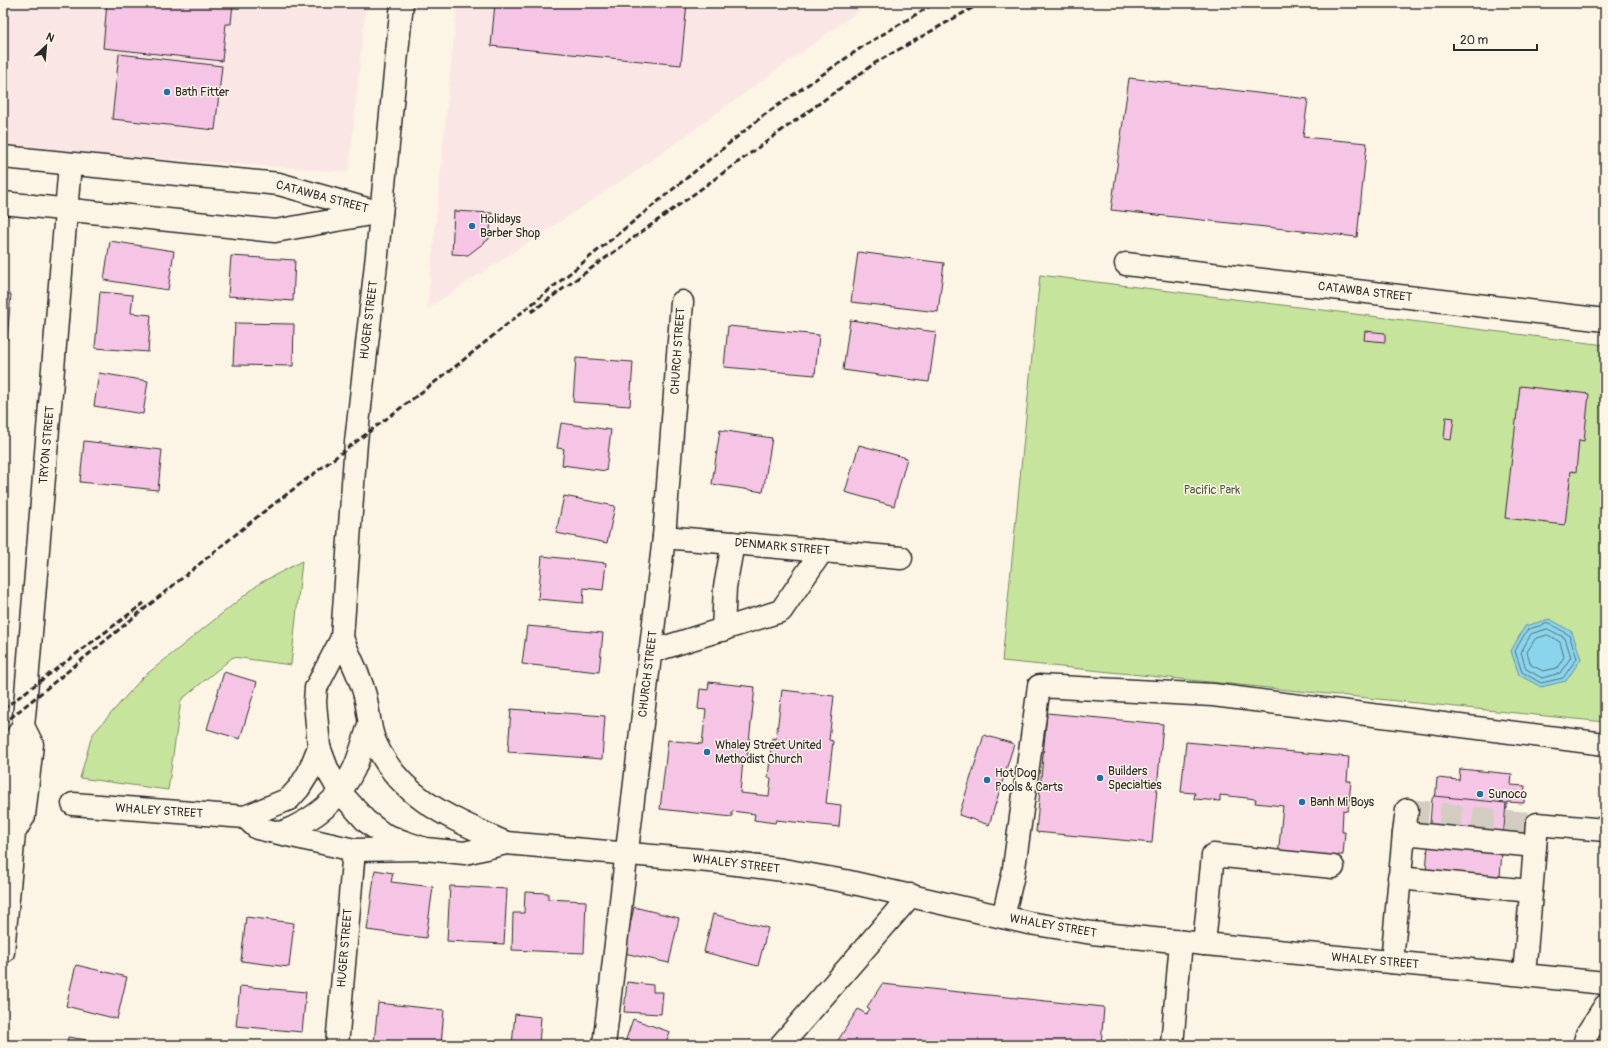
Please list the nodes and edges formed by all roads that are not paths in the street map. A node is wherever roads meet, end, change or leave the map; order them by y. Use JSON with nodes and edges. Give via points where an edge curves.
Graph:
{"nodes":[{"id":1,"x":402,"y":3,"type":"edge"},
{"id":2,"x":3,"y":157,"type":"edge"},
{"id":3,"x":70,"y":164,"type":"junction"},
{"id":4,"x":3,"y":203,"type":"edge"},
{"id":5,"x":66,"y":210,"type":"junction"},
{"id":6,"x":381,"y":213,"type":"junction"},
{"id":7,"x":1126,"y":264,"type":"dead end"},
{"id":8,"x":682,"y":302,"type":"dead end"},
{"id":9,"x":1605,"y":320,"type":"edge"},
{"id":10,"x":664,"y":537,"type":"junction"},
{"id":11,"x":733,"y":543,"type":"junction"},
{"id":12,"x":822,"y":551,"type":"junction"},
{"id":13,"x":901,"y":558,"type":"dead end"},
{"id":14,"x":723,"y":630,"type":"junction"},
{"id":15,"x":342,"y":638,"type":"junction"},
{"id":16,"x":650,"y":652,"type":"junction"},
{"id":17,"x":369,"y":725,"type":"junction"},
{"id":18,"x":1605,"y":744,"type":"edge"},
{"id":19,"x":319,"y":747,"type":"junction"},
{"id":20,"x":340,"y":792,"type":"junction"},
{"id":21,"x":72,"y":804,"type":"dead end"},
{"id":22,"x":1407,"y":810,"type":"dead end"},
{"id":23,"x":245,"y":817,"type":"junction"},
{"id":24,"x":1605,"y":830,"type":"edge"},
{"id":25,"x":281,"y":833,"type":"junction"},
{"id":26,"x":1404,"y":833,"type":"junction"},
{"id":27,"x":506,"y":843,"type":"junction"},
{"id":28,"x":1535,"y":846,"type":"junction"},
{"id":29,"x":425,"y":849,"type":"junction"},
{"id":30,"x":354,"y":850,"type":"junction"},
{"id":31,"x":627,"y":852,"type":"junction"},
{"id":32,"x":1333,"y":867,"type":"dead end"},
{"id":33,"x":1400,"y":878,"type":"junction"},
{"id":34,"x":1531,"y":891,"type":"junction"},
{"id":35,"x":910,"y":895,"type":"junction"},
{"id":36,"x":1002,"y":917,"type":"junction"},
{"id":37,"x":1181,"y":942,"type":"junction"},
{"id":38,"x":1204,"y":944,"type":"junction"},
{"id":39,"x":3,"y":952,"type":"edge"},
{"id":40,"x":1392,"y":962,"type":"junction"},
{"id":41,"x":1524,"y":975,"type":"junction"},
{"id":42,"x":1605,"y":983,"type":"edge"},
{"id":43,"x":1605,"y":1006,"type":"edge"},
{"id":44,"x":337,"y":1045,"type":"edge"},
{"id":45,"x":604,"y":1045,"type":"edge"},
{"id":46,"x":781,"y":1045,"type":"edge"},
{"id":47,"x":1172,"y":1045,"type":"edge"},
{"id":48,"x":1584,"y":1045,"type":"edge"}],
"edges":[{"from":1,"to":6,"type":"street","name":"HUGER STREET"},
{"from":2,"to":3,"type":"street","name":"CATAWBA STREET"},
{"from":3,"to":5,"type":"street","name":"TRYON STREET"},
{"from":3,"to":6,"type":"street","name":"CATAWBA STREET","via":[[279,184]]},
{"from":4,"to":5,"type":"street","name":"CATAWBA STREET"},
{"from":5,"to":6,"type":"street","name":"CATAWBA STREET","via":[[275,231]]},
{"from":5,"to":39,"type":"street","name":"TRYON STREET","via":[[23,726],[13,743],[4,817],[14,833]]},
{"from":6,"to":15,"type":"street","name":"HUGER STREET","via":[[356,442]]},
{"from":7,"to":9,"type":"street","name":"CATAWBA STREET"},
{"from":8,"to":10,"type":"street","name":"CHURCH STREET"},
{"from":10,"to":11,"type":"street","name":"DENMARK STREET"},
{"from":10,"to":16,"type":"street","name":"CHURCH STREET"},
{"from":11,"to":12,"type":"street","name":"DENMARK STREET"},
{"from":11,"to":14,"type":"street","via":[[725,587]]},
{"from":12,"to":13,"type":"street","name":"DENMARK STREET"},
{"from":12,"to":14,"type":"street","via":[[782,612]]},
{"from":14,"to":16,"type":"street"},
{"from":15,"to":17,"type":"street","name":"WHALEY STREET","via":[[364,692]]},
{"from":15,"to":19,"type":"street","name":"WHALEY STREET","via":[[316,688]]},
{"from":16,"to":31,"type":"street","name":"CHURCH STREET"},
{"from":17,"to":20,"type":"street","name":"WHALEY STREET","via":[[354,770]]},
{"from":17,"to":27,"type":"street","name":"WHALEY STREET","via":[[374,742],[386,764],[404,786],[452,818]]},
{"from":18,"to":36,"type":"street","via":[[1213,695],[1039,686],[1013,875]]},
{"from":19,"to":20,"type":"street","name":"WHALEY STREET"},
{"from":19,"to":23,"type":"street","name":"WHALEY STREET","via":[[309,772],[289,799]]},
{"from":20,"to":25,"type":"street","name":"WHALEY STREET","via":[[320,813]]},
{"from":20,"to":29,"type":"street","name":"WHALEY STREET","via":[[366,821],[383,834]]},
{"from":21,"to":23,"type":"street","name":"WHALEY STREET"},
{"from":22,"to":26,"type":"street"},
{"from":23,"to":25,"type":"street","name":"WHALEY STREET","via":[[256,828]]},
{"from":24,"to":28,"type":"street","via":[[1538,824]]},
{"from":25,"to":30,"type":"street","name":"WHALEY STREET"},
{"from":26,"to":28,"type":"street"},
{"from":26,"to":33,"type":"street"},
{"from":27,"to":29,"type":"street","name":"WHALEY STREET","via":[[465,853]]},
{"from":27,"to":31,"type":"street","name":"WHALEY STREET"},
{"from":28,"to":34,"type":"street"},
{"from":29,"to":30,"type":"street","name":"WHALEY STREET"},
{"from":30,"to":44,"type":"street","name":"HUGER STREET"},
{"from":31,"to":35,"type":"street","name":"WHALEY STREET","via":[[783,870]]},
{"from":31,"to":45,"type":"street","name":"CHURCH STREET"},
{"from":32,"to":38,"type":"street","via":[[1213,855]]},
{"from":33,"to":34,"type":"street"},
{"from":33,"to":40,"type":"street"},
{"from":34,"to":41,"type":"street"},
{"from":35,"to":36,"type":"street","name":"WHALEY STREET"},
{"from":35,"to":46,"type":"street"},
{"from":36,"to":37,"type":"street","name":"WHALEY STREET","via":[[1092,933]]},
{"from":37,"to":38,"type":"street","name":"WHALEY STREET"},
{"from":37,"to":47,"type":"street"},
{"from":38,"to":40,"type":"street","name":"WHALEY STREET"},
{"from":40,"to":41,"type":"street","name":"WHALEY STREET"},
{"from":41,"to":42,"type":"street","name":"WHALEY STREET"},
{"from":43,"to":48,"type":"street","via":[[1587,1034]]}]}
